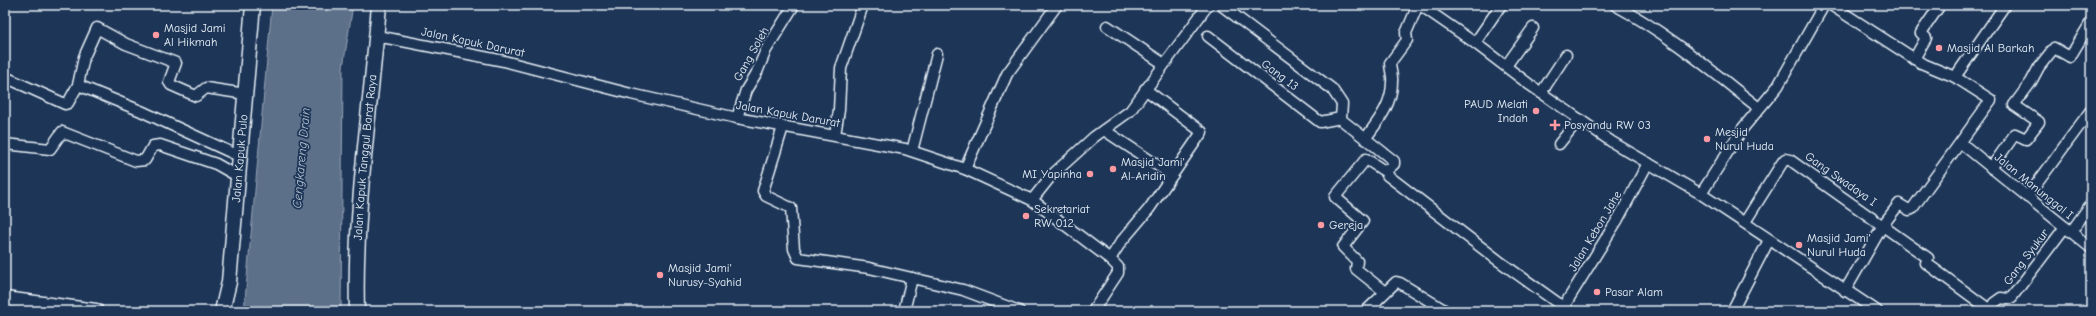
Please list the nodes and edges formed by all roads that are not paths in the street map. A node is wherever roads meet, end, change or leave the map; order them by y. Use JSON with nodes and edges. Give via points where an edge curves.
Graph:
{"nodes":[{"id":1,"x":253,"y":5,"type":"edge"},
{"id":2,"x":379,"y":5,"type":"edge"},
{"id":3,"x":794,"y":5,"type":"edge"},
{"id":4,"x":863,"y":5,"type":"edge"},
{"id":5,"x":1057,"y":5,"type":"edge"},
{"id":6,"x":1208,"y":5,"type":"edge"},
{"id":7,"x":1221,"y":5,"type":"edge"},
{"id":8,"x":1419,"y":5,"type":"edge"},
{"id":9,"x":1502,"y":5,"type":"edge"},
{"id":10,"x":1615,"y":5,"type":"edge"},
{"id":11,"x":1824,"y":5,"type":"edge"},
{"id":12,"x":1831,"y":5,"type":"edge"},
{"id":13,"x":1940,"y":5,"type":"edge"},
{"id":14,"x":2005,"y":5,"type":"edge"},
{"id":15,"x":2091,"y":22,"type":"edge"},
{"id":16,"x":1107,"y":26,"type":"dead end"},
{"id":17,"x":1533,"y":28,"type":"dead end"},
{"id":18,"x":377,"y":36,"type":"junction"},
{"id":19,"x":1208,"y":36,"type":"dead end"},
{"id":20,"x":1475,"y":43,"type":"junction"},
{"id":21,"x":937,"y":54,"type":"dead end"},
{"id":22,"x":1566,"y":55,"type":"dead end"},
{"id":23,"x":1914,"y":59,"type":"junction"},
{"id":24,"x":1164,"y":64,"type":"junction"},
{"id":25,"x":1506,"y":66,"type":"junction"},
{"id":26,"x":5,"y":76,"type":"edge"},
{"id":27,"x":1954,"y":77,"type":"junction"},
{"id":28,"x":78,"y":85,"type":"junction"},
{"id":29,"x":1145,"y":89,"type":"junction"},
{"id":30,"x":1541,"y":93,"type":"junction"},
{"id":31,"x":246,"y":94,"type":"junction"},
{"id":32,"x":1759,"y":108,"type":"junction"},
{"id":33,"x":2091,"y":110,"type":"edge"},
{"id":34,"x":737,"y":118,"type":"junction"},
{"id":35,"x":1341,"y":118,"type":"junction"},
{"id":36,"x":1579,"y":119,"type":"junction"},
{"id":37,"x":783,"y":127,"type":"junction"},
{"id":38,"x":1104,"y":130,"type":"junction"},
{"id":39,"x":835,"y":135,"type":"junction"},
{"id":40,"x":1365,"y":139,"type":"junction"},
{"id":41,"x":1961,"y":143,"type":"junction"},
{"id":42,"x":5,"y":144,"type":"edge"},
{"id":43,"x":1559,"y":144,"type":"dead end"},
{"id":44,"x":912,"y":151,"type":"junction"},
{"id":45,"x":241,"y":156,"type":"junction"},
{"id":46,"x":1648,"y":163,"type":"junction"},
{"id":47,"x":1991,"y":168,"type":"junction"},
{"id":48,"x":965,"y":169,"type":"junction"},
{"id":49,"x":1386,"y":172,"type":"junction"},
{"id":50,"x":1172,"y":175,"type":"junction"},
{"id":51,"x":239,"y":177,"type":"junction"},
{"id":52,"x":1701,"y":194,"type":"junction"},
{"id":53,"x":2027,"y":197,"type":"junction"},
{"id":54,"x":1032,"y":200,"type":"junction"},
{"id":55,"x":2091,"y":204,"type":"edge"},
{"id":56,"x":1745,"y":222,"type":"junction"},
{"id":57,"x":1883,"y":225,"type":"junction"},
{"id":58,"x":2068,"y":230,"type":"junction"},
{"id":59,"x":1769,"y":240,"type":"junction"},
{"id":60,"x":2091,"y":248,"type":"edge"},
{"id":61,"x":1110,"y":259,"type":"junction"},
{"id":62,"x":912,"y":278,"type":"junction"},
{"id":63,"x":1845,"y":291,"type":"junction"},
{"id":64,"x":1385,"y":292,"type":"junction"},
{"id":65,"x":5,"y":299,"type":"edge"},
{"id":66,"x":1564,"y":310,"type":"edge"},
{"id":67,"x":1874,"y":310,"type":"edge"},
{"id":68,"x":96,"y":311,"type":"edge"},
{"id":69,"x":222,"y":311,"type":"edge"},
{"id":70,"x":357,"y":311,"type":"edge"},
{"id":71,"x":904,"y":311,"type":"edge"},
{"id":72,"x":1019,"y":311,"type":"edge"},
{"id":73,"x":1094,"y":311,"type":"edge"},
{"id":74,"x":1366,"y":311,"type":"edge"},
{"id":75,"x":1446,"y":311,"type":"edge"},
{"id":76,"x":1732,"y":311,"type":"edge"},
{"id":77,"x":1991,"y":311,"type":"edge"}],
"edges":[{"from":1,"to":31,"type":"main road","name":"Jalan Kapuk Pulo"},
{"from":2,"to":18,"type":"main road","name":"Jalan Kapuk Tanggul Barat Raya"},
{"from":3,"to":34,"type":"street","name":"Gang Soleh","via":[[766,50],[746,90]]},
{"from":4,"to":39,"type":"street","via":[[841,68]]},
{"from":5,"to":48,"type":"street","via":[[1007,74]]},
{"from":6,"to":24,"type":"street"},
{"from":7,"to":35,"type":"street","via":[[1332,89],[1342,104]]},
{"from":8,"to":20,"type":"street"},
{"from":8,"to":40,"type":"street","via":[[1406,33],[1407,40],[1390,63],[1393,81],[1385,112]]},
{"from":9,"to":20,"type":"street"},
{"from":10,"to":32,"type":"street","via":[[1636,16],[1691,55]]},
{"from":11,"to":32,"type":"street","via":[[1778,86]]},
{"from":12,"to":23,"type":"street"},
{"from":13,"to":23,"type":"street","via":[[1921,33],[1926,38]]},
{"from":14,"to":27,"type":"street"},
{"from":15,"to":47,"type":"street","via":[[2070,57],[2055,48],[2039,67],[2014,105],[2039,122],[2026,140],[2015,134]]},
{"from":16,"to":24,"type":"street"},
{"from":17,"to":25,"type":"street"},
{"from":18,"to":34,"type":"street","name":"Jalan Kapuk Darurat","via":[[497,60]]},
{"from":18,"to":70,"type":"main road","name":"Jalan Kapuk Tanggul Barat Raya","via":[[362,179],[356,278]]},
{"from":19,"to":35,"type":"street","name":"Gang 13","via":[[1320,122]]},
{"from":20,"to":25,"type":"street"},
{"from":21,"to":44,"type":"street"},
{"from":22,"to":30,"type":"street"},
{"from":23,"to":27,"type":"street"},
{"from":24,"to":29,"type":"street"},
{"from":25,"to":30,"type":"street"},
{"from":26,"to":28,"type":"street","via":[[65,104]]},
{"from":27,"to":41,"type":"street","via":[[1991,100]]},
{"from":28,"to":31,"type":"street","via":[[84,57],[98,28],[126,44],[176,63],[169,82],[178,88],[196,96],[206,88]]},
{"from":28,"to":45,"type":"street"},
{"from":29,"to":38,"type":"street","via":[[1130,110]]},
{"from":29,"to":50,"type":"street","via":[[1202,131]]},
{"from":30,"to":36,"type":"street"},
{"from":31,"to":45,"type":"main road","name":"Jalan Kapuk Pulo"},
{"from":32,"to":52,"type":"street","via":[[1743,128]]},
{"from":33,"to":53,"type":"street"},
{"from":34,"to":37,"type":"street","name":"Jalan Kapuk Darurat"},
{"from":35,"to":40,"type":"street"},
{"from":36,"to":43,"type":"street"},
{"from":36,"to":46,"type":"street"},
{"from":37,"to":39,"type":"street","name":"Jalan Kapuk Darurat"},
{"from":37,"to":62,"type":"street","via":[[763,193],[791,208],[794,249],[798,258],[869,268]]},
{"from":38,"to":50,"type":"street"},
{"from":38,"to":54,"type":"street","via":[[1052,175]]},
{"from":39,"to":44,"type":"street","name":"Jalan Kapuk Darurat"},
{"from":40,"to":49,"type":"street","via":[[1394,161]]},
{"from":41,"to":47,"type":"street","name":"Jalan Manunggal I"},
{"from":41,"to":57,"type":"street","via":[[1912,209],[1909,210],[1900,204]]},
{"from":42,"to":51,"type":"street","via":[[50,149],[62,132],[136,162],[145,160],[153,146],[160,145],[216,164]]},
{"from":44,"to":48,"type":"street","name":"Jalan Kapuk Darurat"},
{"from":45,"to":51,"type":"main road","name":"Jalan Kapuk Pulo"},
{"from":46,"to":52,"type":"street"},
{"from":46,"to":66,"type":"street","name":"Jalan Kebon Jahe"},
{"from":47,"to":53,"type":"street","name":"Jalan Manunggal I"},
{"from":48,"to":54,"type":"street","name":"Jalan Kapuk Darurat"},
{"from":49,"to":64,"type":"street","via":[[1366,159],[1335,197],[1363,221],[1342,247],[1357,261],[1356,269]]},
{"from":49,"to":66,"type":"street"},
{"from":50,"to":61,"type":"street"},
{"from":51,"to":69,"type":"main road","name":"Jalan Kapuk Pulo","via":[[230,282]]},
{"from":52,"to":56,"type":"street"},
{"from":53,"to":58,"type":"street","name":"Jalan Manunggal I"},
{"from":54,"to":61,"type":"street","name":"Jalan Kapuk Darurat"},
{"from":55,"to":58,"type":"street"},
{"from":56,"to":57,"type":"street","name":"Gang Swadaya I","via":[[1782,163],[1788,159]]},
{"from":56,"to":59,"type":"street"},
{"from":57,"to":63,"type":"street"},
{"from":57,"to":77,"type":"street","via":[[1928,258],[1926,263]]},
{"from":58,"to":60,"type":"street","name":"Jalan Manunggal I"},
{"from":58,"to":77,"type":"street","name":"Gang Syukur","via":[[2012,298],[2002,297],[1994,303]]},
{"from":59,"to":63,"type":"street"},
{"from":59,"to":76,"type":"street"},
{"from":61,"to":73,"type":"street","via":[[1118,267],[1118,273]]},
{"from":62,"to":71,"type":"street"},
{"from":62,"to":72,"type":"street","via":[[963,290]]},
{"from":63,"to":67,"type":"street"},
{"from":64,"to":74,"type":"street"},
{"from":64,"to":75,"type":"street","via":[[1396,282],[1400,283]]},
{"from":65,"to":68,"type":"main road"}]}
